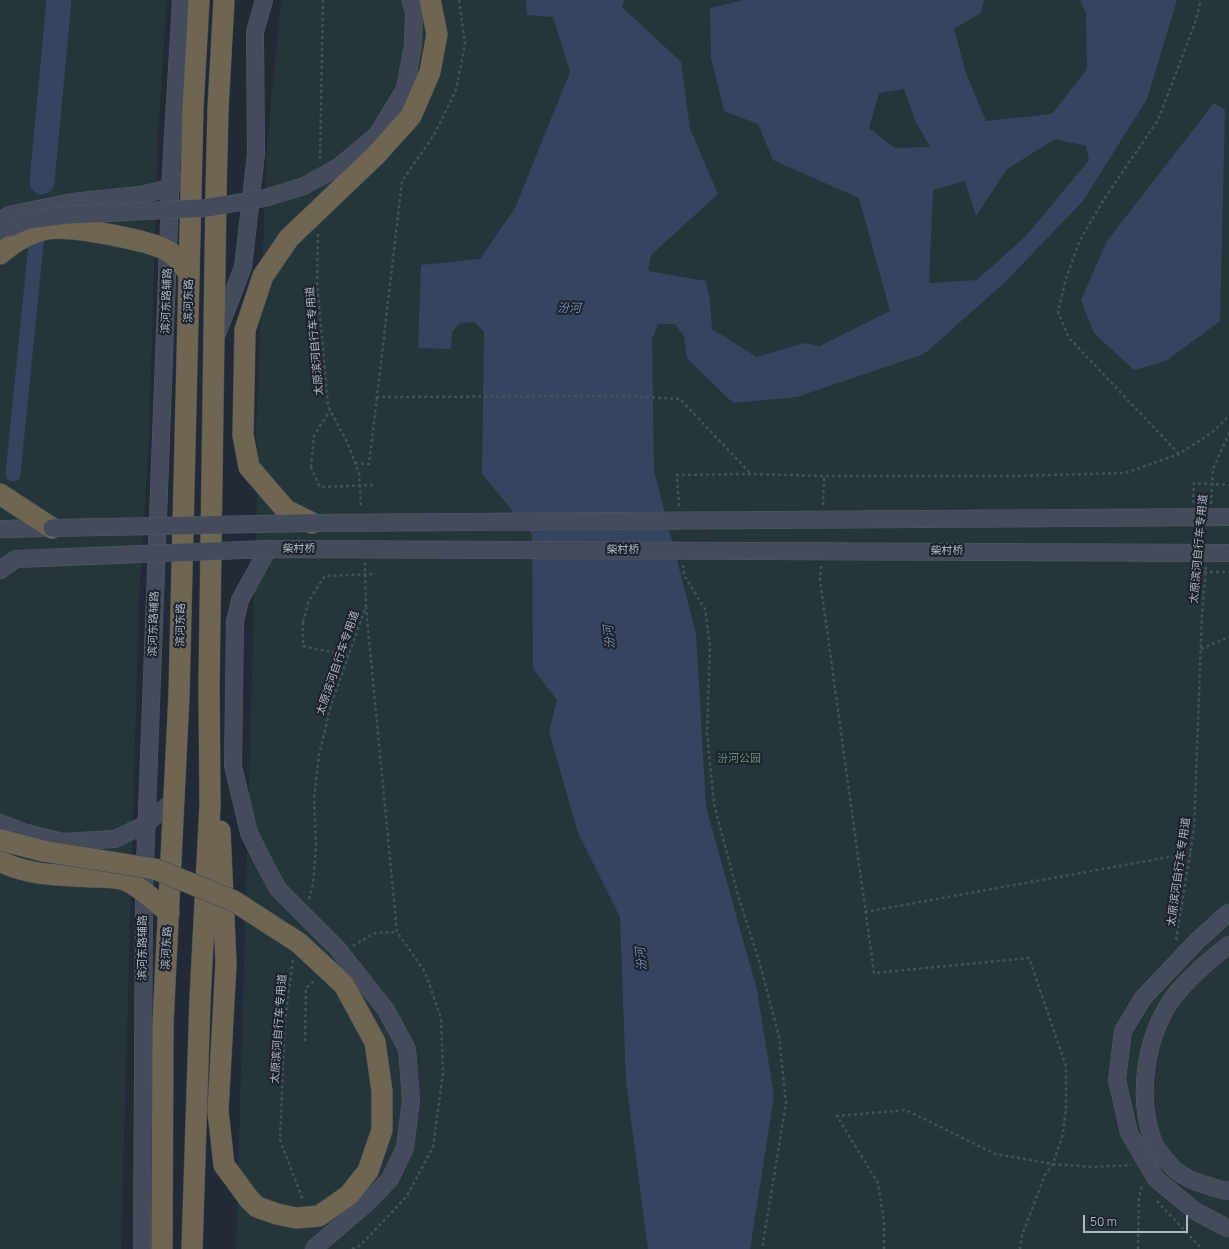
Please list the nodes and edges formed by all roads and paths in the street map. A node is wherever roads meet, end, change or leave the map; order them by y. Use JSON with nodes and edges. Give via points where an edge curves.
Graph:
{"nodes":[{"id":1,"x":181,"y":0,"type":"edge"},
{"id":2,"x":199,"y":0,"type":"edge"},
{"id":3,"x":224,"y":0,"type":"edge"},
{"id":4,"x":264,"y":0,"type":"edge"},
{"id":5,"x":323,"y":0,"type":"edge"},
{"id":6,"x":410,"y":0,"type":"edge"},
{"id":7,"x":430,"y":0,"type":"edge"},
{"id":8,"x":459,"y":0,"type":"edge"},
{"id":9,"x":1201,"y":0,"type":"edge"},
{"id":10,"x":192,"y":154,"type":"junction"},
{"id":11,"x":320,"y":162,"type":"dead end"},
{"id":12,"x":171,"y":188,"type":"junction"},
{"id":13,"x":318,"y":226,"type":"dead end"},
{"id":14,"x":3,"y":228,"type":"edge"},
{"id":15,"x":169,"y":251,"type":"junction"},
{"id":16,"x":0,"y":254,"type":"edge"},
{"id":17,"x":189,"y":273,"type":"junction"},
{"id":18,"x":214,"y":342,"type":"junction"},
{"id":19,"x":377,"y":397,"type":"junction"},
{"id":20,"x":330,"y":410,"type":"junction"},
{"id":21,"x":1229,"y":416,"type":"edge"},
{"id":22,"x":1229,"y":433,"type":"edge"},
{"id":23,"x":1179,"y":454,"type":"junction"},
{"id":24,"x":355,"y":463,"type":"junction"},
{"id":25,"x":751,"y":474,"type":"junction"},
{"id":26,"x":824,"y":476,"type":"junction"},
{"id":27,"x":374,"y":485,"type":"dead end"},
{"id":28,"x":1229,"y":485,"type":"edge"},
{"id":29,"x":0,"y":494,"type":"edge"},
{"id":30,"x":1210,"y":507,"type":"dead end"},
{"id":31,"x":823,"y":508,"type":"dead end"},
{"id":32,"x":362,"y":511,"type":"dead end"},
{"id":33,"x":680,"y":514,"type":"dead end"},
{"id":34,"x":1192,"y":517,"type":"junction"},
{"id":35,"x":1229,"y":517,"type":"edge"},
{"id":36,"x":312,"y":523,"type":"junction"},
{"id":37,"x":52,"y":528,"type":"junction"},
{"id":38,"x":0,"y":529,"type":"edge"},
{"id":39,"x":268,"y":549,"type":"junction"},
{"id":40,"x":1229,"y":553,"type":"edge"},
{"id":41,"x":364,"y":556,"type":"dead end"},
{"id":42,"x":8,"y":559,"type":"edge"},
{"id":43,"x":683,"y":560,"type":"dead end"},
{"id":44,"x":1206,"y":561,"type":"dead end"},
{"id":45,"x":821,"y":563,"type":"dead end"},
{"id":46,"x":0,"y":570,"type":"edge"},
{"id":47,"x":376,"y":574,"type":"dead end"},
{"id":48,"x":366,"y":606,"type":"junction"},
{"id":49,"x":1229,"y":637,"type":"edge"},
{"id":50,"x":1200,"y":649,"type":"junction"},
{"id":51,"x":350,"y":656,"type":"junction"},
{"id":52,"x":210,"y":771,"type":"junction"},
{"id":53,"x":174,"y":800,"type":"junction"},
{"id":54,"x":146,"y":824,"type":"junction"},
{"id":55,"x":0,"y":834,"type":"edge"},
{"id":56,"x":1191,"y":853,"type":"junction"},
{"id":57,"x":0,"y":861,"type":"edge"},
{"id":58,"x":144,"y":891,"type":"junction"},
{"id":59,"x":307,"y":905,"type":"dead end"},
{"id":60,"x":865,"y":912,"type":"junction"},
{"id":61,"x":1229,"y":912,"type":"edge"},
{"id":62,"x":169,"y":913,"type":"junction"},
{"id":63,"x":1176,"y":941,"type":"dead end"},
{"id":64,"x":1229,"y":945,"type":"edge"},
{"id":65,"x":294,"y":956,"type":"dead end"},
{"id":66,"x":1127,"y":1158,"type":"dead end"},
{"id":67,"x":1053,"y":1164,"type":"junction"},
{"id":68,"x":1131,"y":1165,"type":"junction"},
{"id":69,"x":1135,"y":1171,"type":"dead end"},
{"id":70,"x":1146,"y":1188,"type":"dead end"},
{"id":71,"x":1229,"y":1190,"type":"edge"},
{"id":72,"x":1154,"y":1198,"type":"dead end"},
{"id":73,"x":304,"y":1203,"type":"dead end"},
{"id":74,"x":1229,"y":1229,"type":"edge"},
{"id":75,"x":142,"y":1249,"type":"edge"},
{"id":76,"x":162,"y":1249,"type":"edge"},
{"id":77,"x":192,"y":1249,"type":"edge"},
{"id":78,"x":313,"y":1249,"type":"edge"},
{"id":79,"x":352,"y":1249,"type":"edge"},
{"id":80,"x":762,"y":1249,"type":"edge"},
{"id":81,"x":884,"y":1249,"type":"edge"},
{"id":82,"x":1020,"y":1249,"type":"edge"},
{"id":83,"x":1138,"y":1249,"type":"edge"},
{"id":84,"x":1202,"y":1249,"type":"edge"}],
"edges":[{"from":1,"to":12,"type":"main road","name":"滨河东路辅路"},
{"from":2,"to":10,"type":"highway","name":"滨河东路"},
{"from":3,"to":18,"type":"highway","via":[[218,109]]},
{"from":4,"to":18,"type":"main road","via":[[255,32],[256,154],[243,267]]},
{"from":5,"to":11,"type":"path"},
{"from":6,"to":14,"type":"main road","bridge":true,"via":[[414,12],[413,45],[405,89],[377,135],[340,166],[304,186],[265,198],[206,208],[65,215],[27,220]]},
{"from":7,"to":36,"type":"highway","bridge":true,"via":[[437,34],[430,72],[411,116],[376,155],[289,238],[263,276],[245,330],[242,435],[249,467],[286,510]]},
{"from":8,"to":19,"type":"path","via":[[465,44],[456,90],[434,135],[402,181]]},
{"from":9,"to":23,"type":"path","via":[[1158,120],[1104,199],[1079,242],[1058,312],[1069,338]]},
{"from":10,"to":12,"type":"main road"},
{"from":10,"to":17,"type":"highway","name":"滨河东路"},
{"from":12,"to":14,"type":"main road","via":[[9,214]]},
{"from":12,"to":15,"type":"main road","name":"滨河东路辅路"},
{"from":13,"to":20,"type":"path","name":"太原滨河自行车专用道","via":[[317,282]]},
{"from":15,"to":16,"type":"highway","via":[[88,230],[49,229],[14,242]]},
{"from":15,"to":17,"type":"highway"},
{"from":15,"to":54,"type":"main road","name":"滨河东路辅路"},
{"from":17,"to":53,"type":"highway","name":"滨河东路","via":[[179,695]]},
{"from":18,"to":52,"type":"highway"},
{"from":19,"to":24,"type":"path","via":[[369,464]]},
{"from":19,"to":25,"type":"path","via":[[680,399]]},
{"from":20,"to":24,"type":"path","name":"太原滨河自行车专用道"},
{"from":20,"to":27,"type":"path","bridge":true,"via":[[314,436],[311,467],[320,487]]},
{"from":21,"to":23,"type":"path","via":[[1214,431]]},
{"from":22,"to":30,"type":"path","name":"太原滨河自行车专用道","via":[[1213,469]]},
{"from":23,"to":26,"type":"path","via":[[1125,473]]},
{"from":24,"to":32,"type":"path","name":"太原滨河自行车专用道","via":[[359,473]]},
{"from":25,"to":26,"type":"path"},
{"from":25,"to":33,"type":"path","via":[[677,475]]},
{"from":26,"to":31,"type":"path"},
{"from":28,"to":34,"type":"path","bridge":true,"via":[[1194,483]]},
{"from":29,"to":37,"type":"highway"},
{"from":34,"to":35,"type":"main road","bridge":true},
{"from":34,"to":36,"type":"main road","bridge":true},
{"from":36,"to":37,"type":"main road","bridge":true},
{"from":37,"to":38,"type":"main road"},
{"from":39,"to":40,"type":"main road","name":"柴村桥","bridge":true},
{"from":39,"to":42,"type":"main road","name":"柴村桥","bridge":true},
{"from":39,"to":78,"type":"main road","bridge":true,"via":[[240,600],[235,620],[233,766],[249,833],[278,889],[337,948],[386,1010],[407,1049],[411,1100],[404,1148],[390,1179],[366,1204]]},
{"from":41,"to":48,"type":"path","name":"太原滨河自行车专用道"},
{"from":42,"to":46,"type":"main road"},
{"from":43,"to":80,"type":"path","via":[[684,575],[706,609],[710,646],[707,733],[714,804],[778,1037],[786,1103]]},
{"from":44,"to":50,"type":"path","name":"太原滨河自行车专用道"},
{"from":45,"to":60,"type":"path","via":[[820,579]]},
{"from":47,"to":51,"type":"path","bridge":true,"via":[[325,576],[309,600],[303,622],[303,646]]},
{"from":48,"to":51,"type":"path","name":"太原滨河自行车专用道"},
{"from":48,"to":79,"type":"path","via":[[397,932],[425,972],[441,1018],[443,1073],[432,1147],[407,1196],[361,1245]]},
{"from":49,"to":50,"type":"path"},
{"from":50,"to":56,"type":"path","name":"太原滨河自行车专用道"},
{"from":51,"to":59,"type":"path","name":"太原滨河自行车专用道","via":[[331,705],[319,755],[314,799],[316,845],[313,884]]},
{"from":52,"to":55,"type":"highway","bridge":true,"via":[[221,836],[226,962],[218,1111],[224,1165],[257,1207],[296,1218],[318,1216],[349,1195],[368,1171],[382,1130],[382,1091],[375,1042],[344,985],[299,942],[234,901],[155,869],[43,851]]},
{"from":52,"to":77,"type":"highway"},
{"from":53,"to":54,"type":"main road"},
{"from":53,"to":62,"type":"highway","name":"滨河东路"},
{"from":54,"to":55,"type":"main road","via":[[115,840],[62,842],[23,832]]},
{"from":54,"to":58,"type":"main road","name":"滨河东路辅路"},
{"from":56,"to":60,"type":"path"},
{"from":56,"to":63,"type":"path","name":"太原滨河自行车专用道"},
{"from":57,"to":58,"type":"highway","via":[[10,867],[47,874],[104,877],[126,881]]},
{"from":58,"to":62,"type":"highway"},
{"from":58,"to":75,"type":"main road","name":"滨河东路辅路"},
{"from":60,"to":67,"type":"path","via":[[874,973],[1030,958],[1066,1066],[1063,1134]]},
{"from":61,"to":74,"type":"main road","bridge":true,"via":[[1143,998],[1123,1031],[1117,1080],[1128,1133],[1156,1179],[1195,1212]]},
{"from":62,"to":76,"type":"highway","name":"滨河东路","via":[[163,1022]]},
{"from":64,"to":71,"type":"main road","via":[[1197,972],[1170,1002],[1150,1045],[1146,1083],[1147,1112],[1154,1142],[1174,1168],[1200,1184]]},
{"from":65,"to":73,"type":"path","name":"太原滨河自行车专用道","via":[[285,1020],[280,1140]]},
{"from":66,"to":68,"type":"path"},
{"from":67,"to":68,"type":"path","via":[[1092,1167]]},
{"from":67,"to":81,"type":"path","via":[[995,1154],[906,1110],[837,1116],[878,1183],[884,1222]]},
{"from":67,"to":82,"type":"path","via":[[1045,1174],[1022,1235]]},
{"from":68,"to":69,"type":"path"},
{"from":70,"to":83,"type":"path","via":[[1142,1182],[1139,1196]]},
{"from":72,"to":84,"type":"path"}]}
